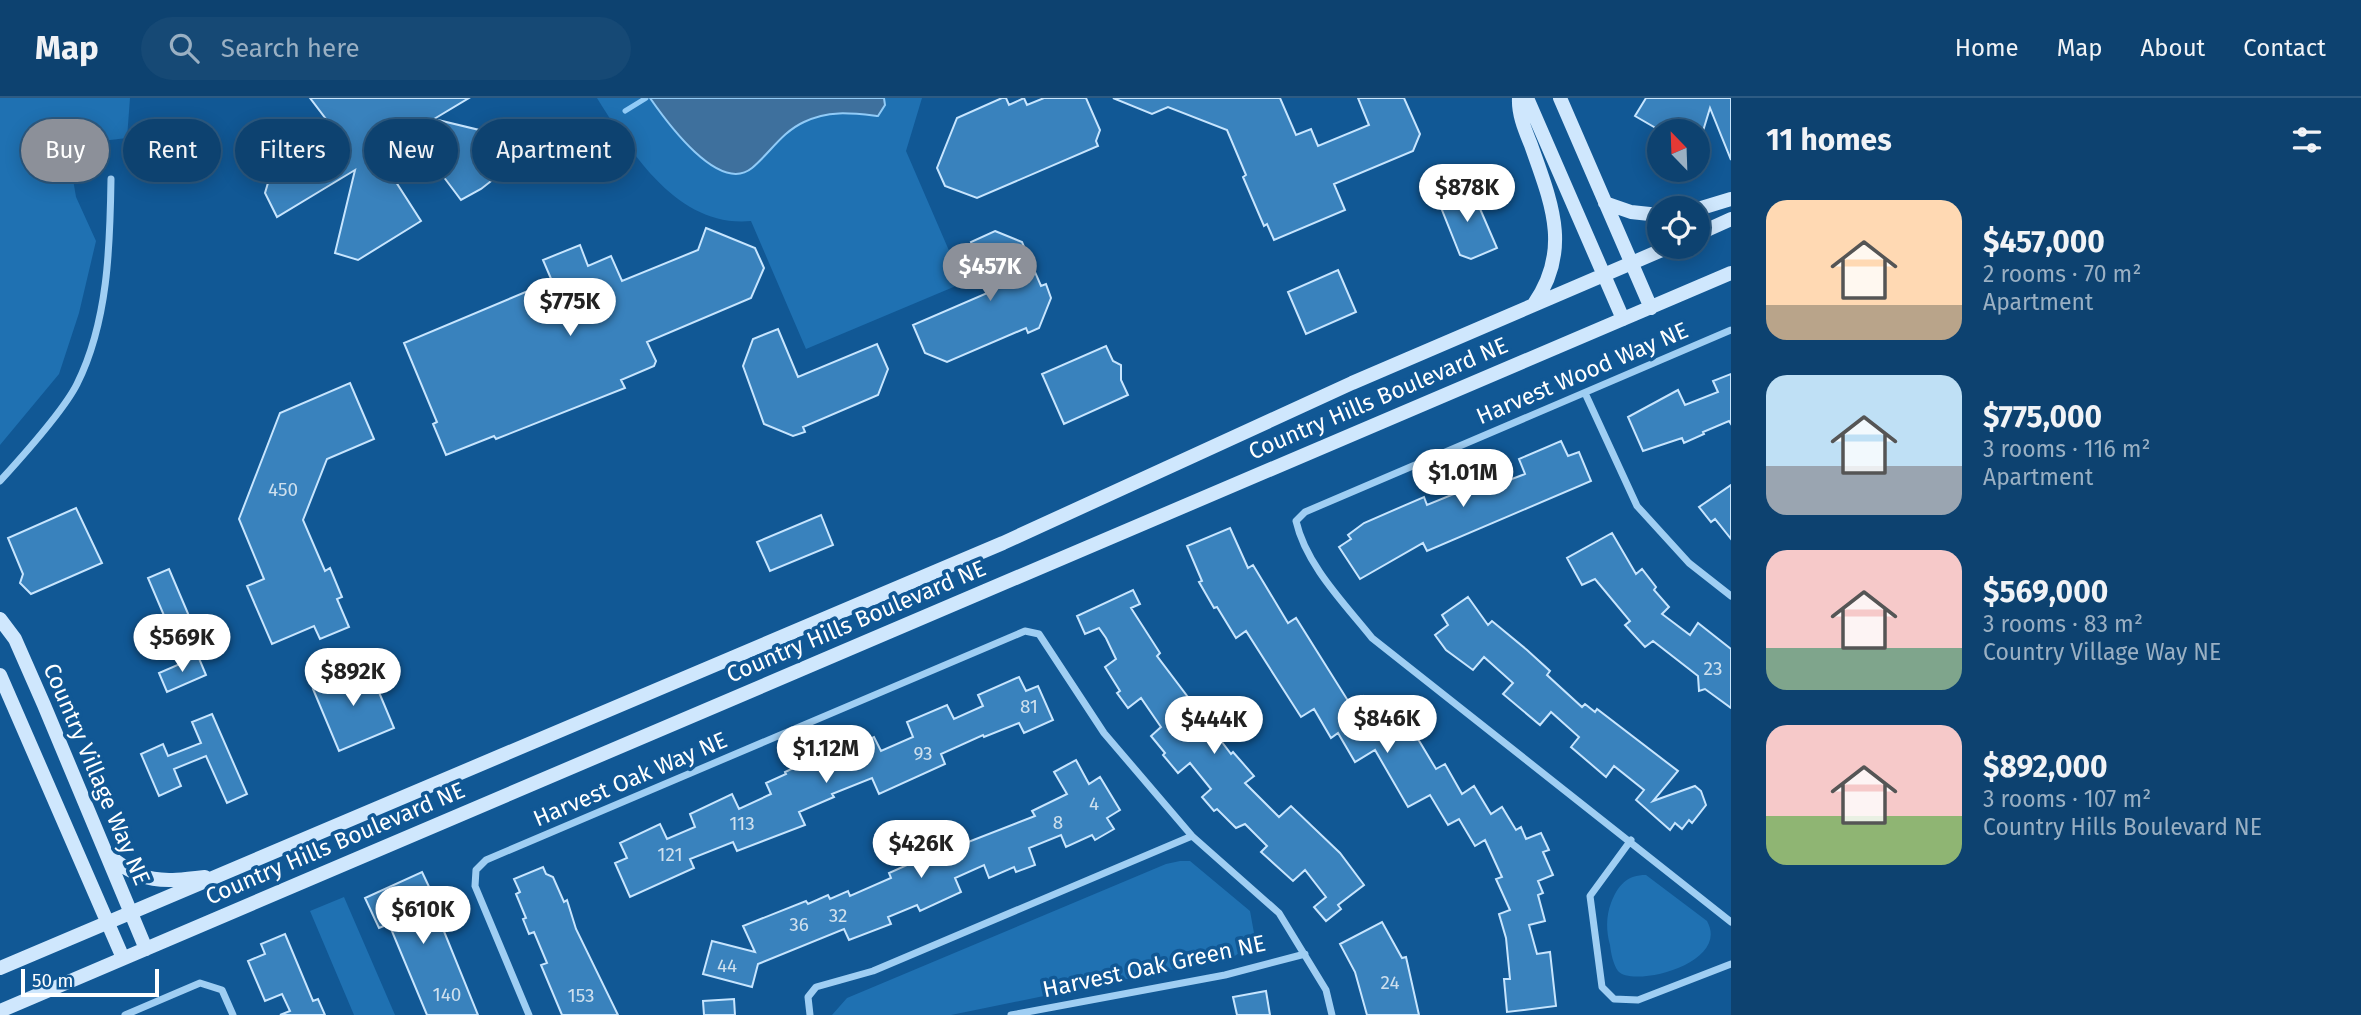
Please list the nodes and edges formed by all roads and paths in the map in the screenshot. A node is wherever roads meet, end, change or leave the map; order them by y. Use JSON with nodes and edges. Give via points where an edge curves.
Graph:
{"nodes":[{"id":1,"x":1518,"y":98,"type":"edge"},
{"id":2,"x":1527,"y":98,"type":"edge"},
{"id":3,"x":1560,"y":98,"type":"edge"},
{"id":4,"x":111,"y":179,"type":"dead end"},
{"id":5,"x":1731,"y":199,"type":"edge"},
{"id":6,"x":1605,"y":204,"type":"junction"},
{"id":7,"x":1710,"y":205,"type":"edge"},
{"id":8,"x":1647,"y":214,"type":"edge"},
{"id":9,"x":1731,"y":219,"type":"edge"},
{"id":10,"x":1710,"y":229,"type":"edge"},
{"id":11,"x":1647,"y":257,"type":"edge"},
{"id":12,"x":1630,"y":264,"type":"junction"},
{"id":13,"x":1731,"y":273,"type":"edge"},
{"id":14,"x":1605,"y":275,"type":"junction"},
{"id":15,"x":1533,"y":305,"type":"junction"},
{"id":16,"x":1651,"y":308,"type":"junction"},
{"id":17,"x":1623,"y":319,"type":"junction"},
{"id":18,"x":1731,"y":330,"type":"edge"},
{"id":19,"x":1585,"y":393,"type":"junction"},
{"id":20,"x":0,"y":481,"type":"edge"},
{"id":21,"x":1731,"y":596,"type":"edge"},
{"id":22,"x":0,"y":619,"type":"edge"},
{"id":23,"x":0,"y":675,"type":"edge"},
{"id":24,"x":1192,"y":835,"type":"junction"},
{"id":25,"x":1631,"y":840,"type":"junction"},
{"id":26,"x":106,"y":854,"type":"junction"},
{"id":27,"x":224,"y":875,"type":"junction"},
{"id":28,"x":131,"y":914,"type":"junction"},
{"id":29,"x":1731,"y":922,"type":"edge"},
{"id":30,"x":107,"y":924,"type":"junction"},
{"id":31,"x":146,"y":949,"type":"junction"},
{"id":32,"x":1305,"y":954,"type":"junction"},
{"id":33,"x":123,"y":958,"type":"junction"},
{"id":34,"x":1731,"y":964,"type":"edge"},
{"id":35,"x":0,"y":968,"type":"edge"},
{"id":36,"x":0,"y":1012,"type":"edge"},
{"id":37,"x":125,"y":1015,"type":"edge"},
{"id":38,"x":233,"y":1015,"type":"edge"},
{"id":39,"x":529,"y":1015,"type":"edge"},
{"id":40,"x":810,"y":1015,"type":"edge"},
{"id":41,"x":1011,"y":1015,"type":"edge"},
{"id":42,"x":1332,"y":1015,"type":"edge"}],
"edges":[{"from":1,"to":15,"type":"main road","via":[[1551,203],[1556,237],[1550,279]]},
{"from":2,"to":14,"type":"main road"},
{"from":3,"to":6,"type":"main road"},
{"from":4,"to":20,"type":"street","via":[[99,322],[76,385]]},
{"from":5,"to":7,"type":"main road"},
{"from":6,"to":8,"type":"main road"},
{"from":6,"to":12,"type":"main road"},
{"from":9,"to":10,"type":"main road"},
{"from":11,"to":12,"type":"main road","name":"Country Hills Boulevard NE"},
{"from":12,"to":14,"type":"main road","name":"Country Hills Boulevard NE"},
{"from":12,"to":16,"type":"main road"},
{"from":13,"to":16,"type":"main road","name":"Country Hills Boulevard NE"},
{"from":14,"to":15,"type":"main road","name":"Country Hills Boulevard NE"},
{"from":14,"to":17,"type":"main road"},
{"from":15,"to":27,"type":"main road","name":"Country Hills Boulevard NE","via":[[1012,540]]},
{"from":16,"to":17,"type":"main road","name":"Country Hills Boulevard NE"},
{"from":17,"to":31,"type":"main road","name":"Country Hills Boulevard NE"},
{"from":18,"to":19,"type":"street","name":"Harvest Wood Way NE"},
{"from":19,"to":21,"type":"street","via":[[1637,506],[1689,563]]},
{"from":19,"to":25,"type":"street","name":"Harvest Wood Way NE","via":[[1305,512],[1296,521],[1300,537],[1329,586],[1372,638]]},
{"from":22,"to":26,"type":"main road","name":"Country Village Way NE","via":[[15,639]]},
{"from":23,"to":30,"type":"main road"},
{"from":24,"to":32,"type":"street","name":"Harvest Oak Way NE","via":[[1279,913]]},
{"from":24,"to":39,"type":"street","name":"Harvest Oak Way NE","via":[[1104,733],[1039,634],[1025,631],[486,860],[476,870],[475,886]]},
{"from":24,"to":40,"type":"street","via":[[873,971],[816,987],[808,997]]},
{"from":25,"to":29,"type":"street"},
{"from":25,"to":34,"type":"street","via":[[1590,896],[1602,987],[1614,999],[1638,1000]]},
{"from":26,"to":27,"type":"main road","via":[[136,876],[157,881]]},
{"from":26,"to":28,"type":"main road","name":"Country Village Way NE"},
{"from":27,"to":28,"type":"main road","name":"Country Hills Boulevard NE"},
{"from":28,"to":30,"type":"main road","name":"Country Hills Boulevard NE"},
{"from":28,"to":31,"type":"main road","name":"Country Village Way NE"},
{"from":30,"to":33,"type":"main road"},
{"from":30,"to":35,"type":"main road","name":"Country Hills Boulevard NE"},
{"from":31,"to":33,"type":"main road","name":"Country Hills Boulevard NE"},
{"from":32,"to":41,"type":"street","name":"Harvest Oak Green NE","via":[[1225,975]]},
{"from":32,"to":42,"type":"street","name":"Harvest Oak Way NE","via":[[1326,990]]},
{"from":33,"to":36,"type":"main road","name":"Country Hills Boulevard NE"},
{"from":37,"to":38,"type":"street","via":[[200,983],[222,990]]}]}
